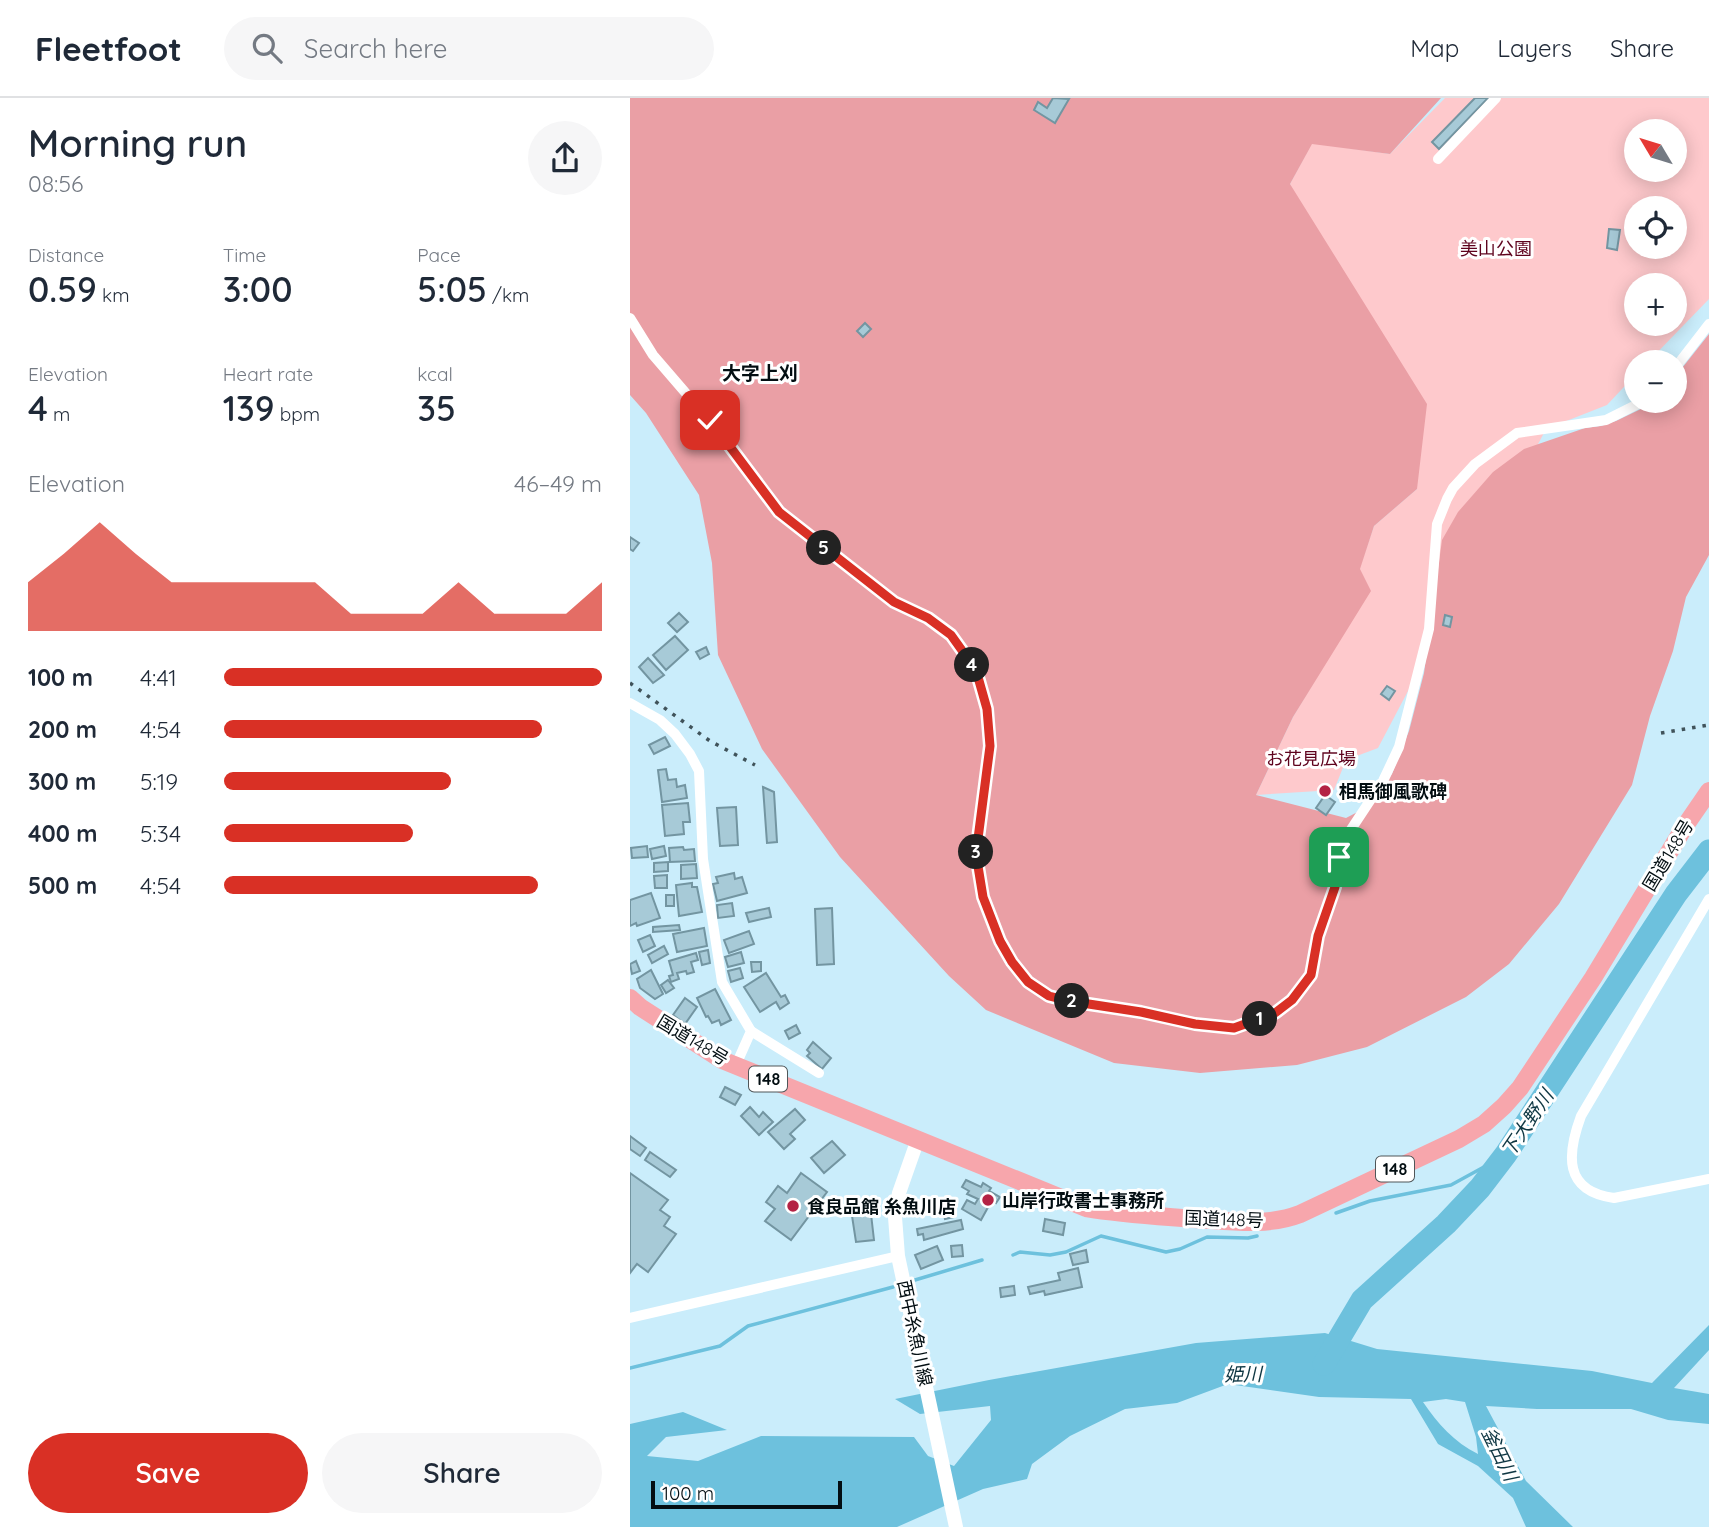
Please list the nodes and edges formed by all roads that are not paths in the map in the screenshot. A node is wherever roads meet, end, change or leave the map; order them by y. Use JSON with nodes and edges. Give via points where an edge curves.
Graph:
{"nodes":[{"id":1,"x":1496,"y":98,"type":"edge"},
{"id":2,"x":1438,"y":159,"type":"dead end"},
{"id":3,"x":630,"y":318,"type":"edge"},
{"id":4,"x":1709,"y":324,"type":"edge"},
{"id":5,"x":1687,"y":352,"type":"edge"},
{"id":6,"x":1624,"y":410,"type":"edge"},
{"id":7,"x":630,"y":703,"type":"edge"},
{"id":8,"x":1709,"y":791,"type":"edge"},
{"id":9,"x":1709,"y":899,"type":"edge"},
{"id":10,"x":633,"y":1007,"type":"edge"},
{"id":11,"x":751,"y":1031,"type":"junction"},
{"id":12,"x":736,"y":1065,"type":"junction"},
{"id":13,"x":820,"y":1073,"type":"dead end"},
{"id":14,"x":918,"y":1139,"type":"junction"},
{"id":15,"x":1709,"y":1179,"type":"edge"},
{"id":16,"x":898,"y":1256,"type":"junction"},
{"id":17,"x":630,"y":1318,"type":"edge"},
{"id":18,"x":956,"y":1527,"type":"edge"}],
"edges":[{"from":1,"to":2,"type":"street"},
{"from":3,"to":6,"type":"street","via":[[653,355],[734,449],[779,512],[894,602],[951,635],[976,670],[987,709],[990,746],[977,864],[983,897],[1000,941],[1028,982],[1049,996],[1069,1001],[1234,1028],[1275,1013],[1311,975],[1346,837],[1392,765],[1413,699],[1430,629],[1437,524],[1447,499],[1475,464],[1517,433],[1605,419]]},
{"from":4,"to":5,"type":"street"},
{"from":7,"to":11,"type":"street","via":[[675,734],[699,771],[703,859],[722,982]]},
{"from":8,"to":14,"type":"highway","name":"国道148号","number":"148","via":[[1593,978],[1504,1106],[1459,1139],[1300,1214],[1277,1221],[1242,1222],[1087,1208]]},
{"from":9,"to":15,"type":"street","via":[[1581,1116],[1570,1156],[1572,1169],[1588,1190],[1614,1198]]},
{"from":10,"to":12,"type":"highway","name":"国道148号","number":"148"},
{"from":11,"to":12,"type":"street"},
{"from":11,"to":13,"type":"street"},
{"from":12,"to":14,"type":"highway","name":"国道148号","number":"148"},
{"from":14,"to":16,"type":"main road","name":"西中糸魚川線","via":[[899,1193],[895,1217]]},
{"from":16,"to":17,"type":"street"},
{"from":16,"to":18,"type":"main road","name":"西中糸魚川線"}]}
